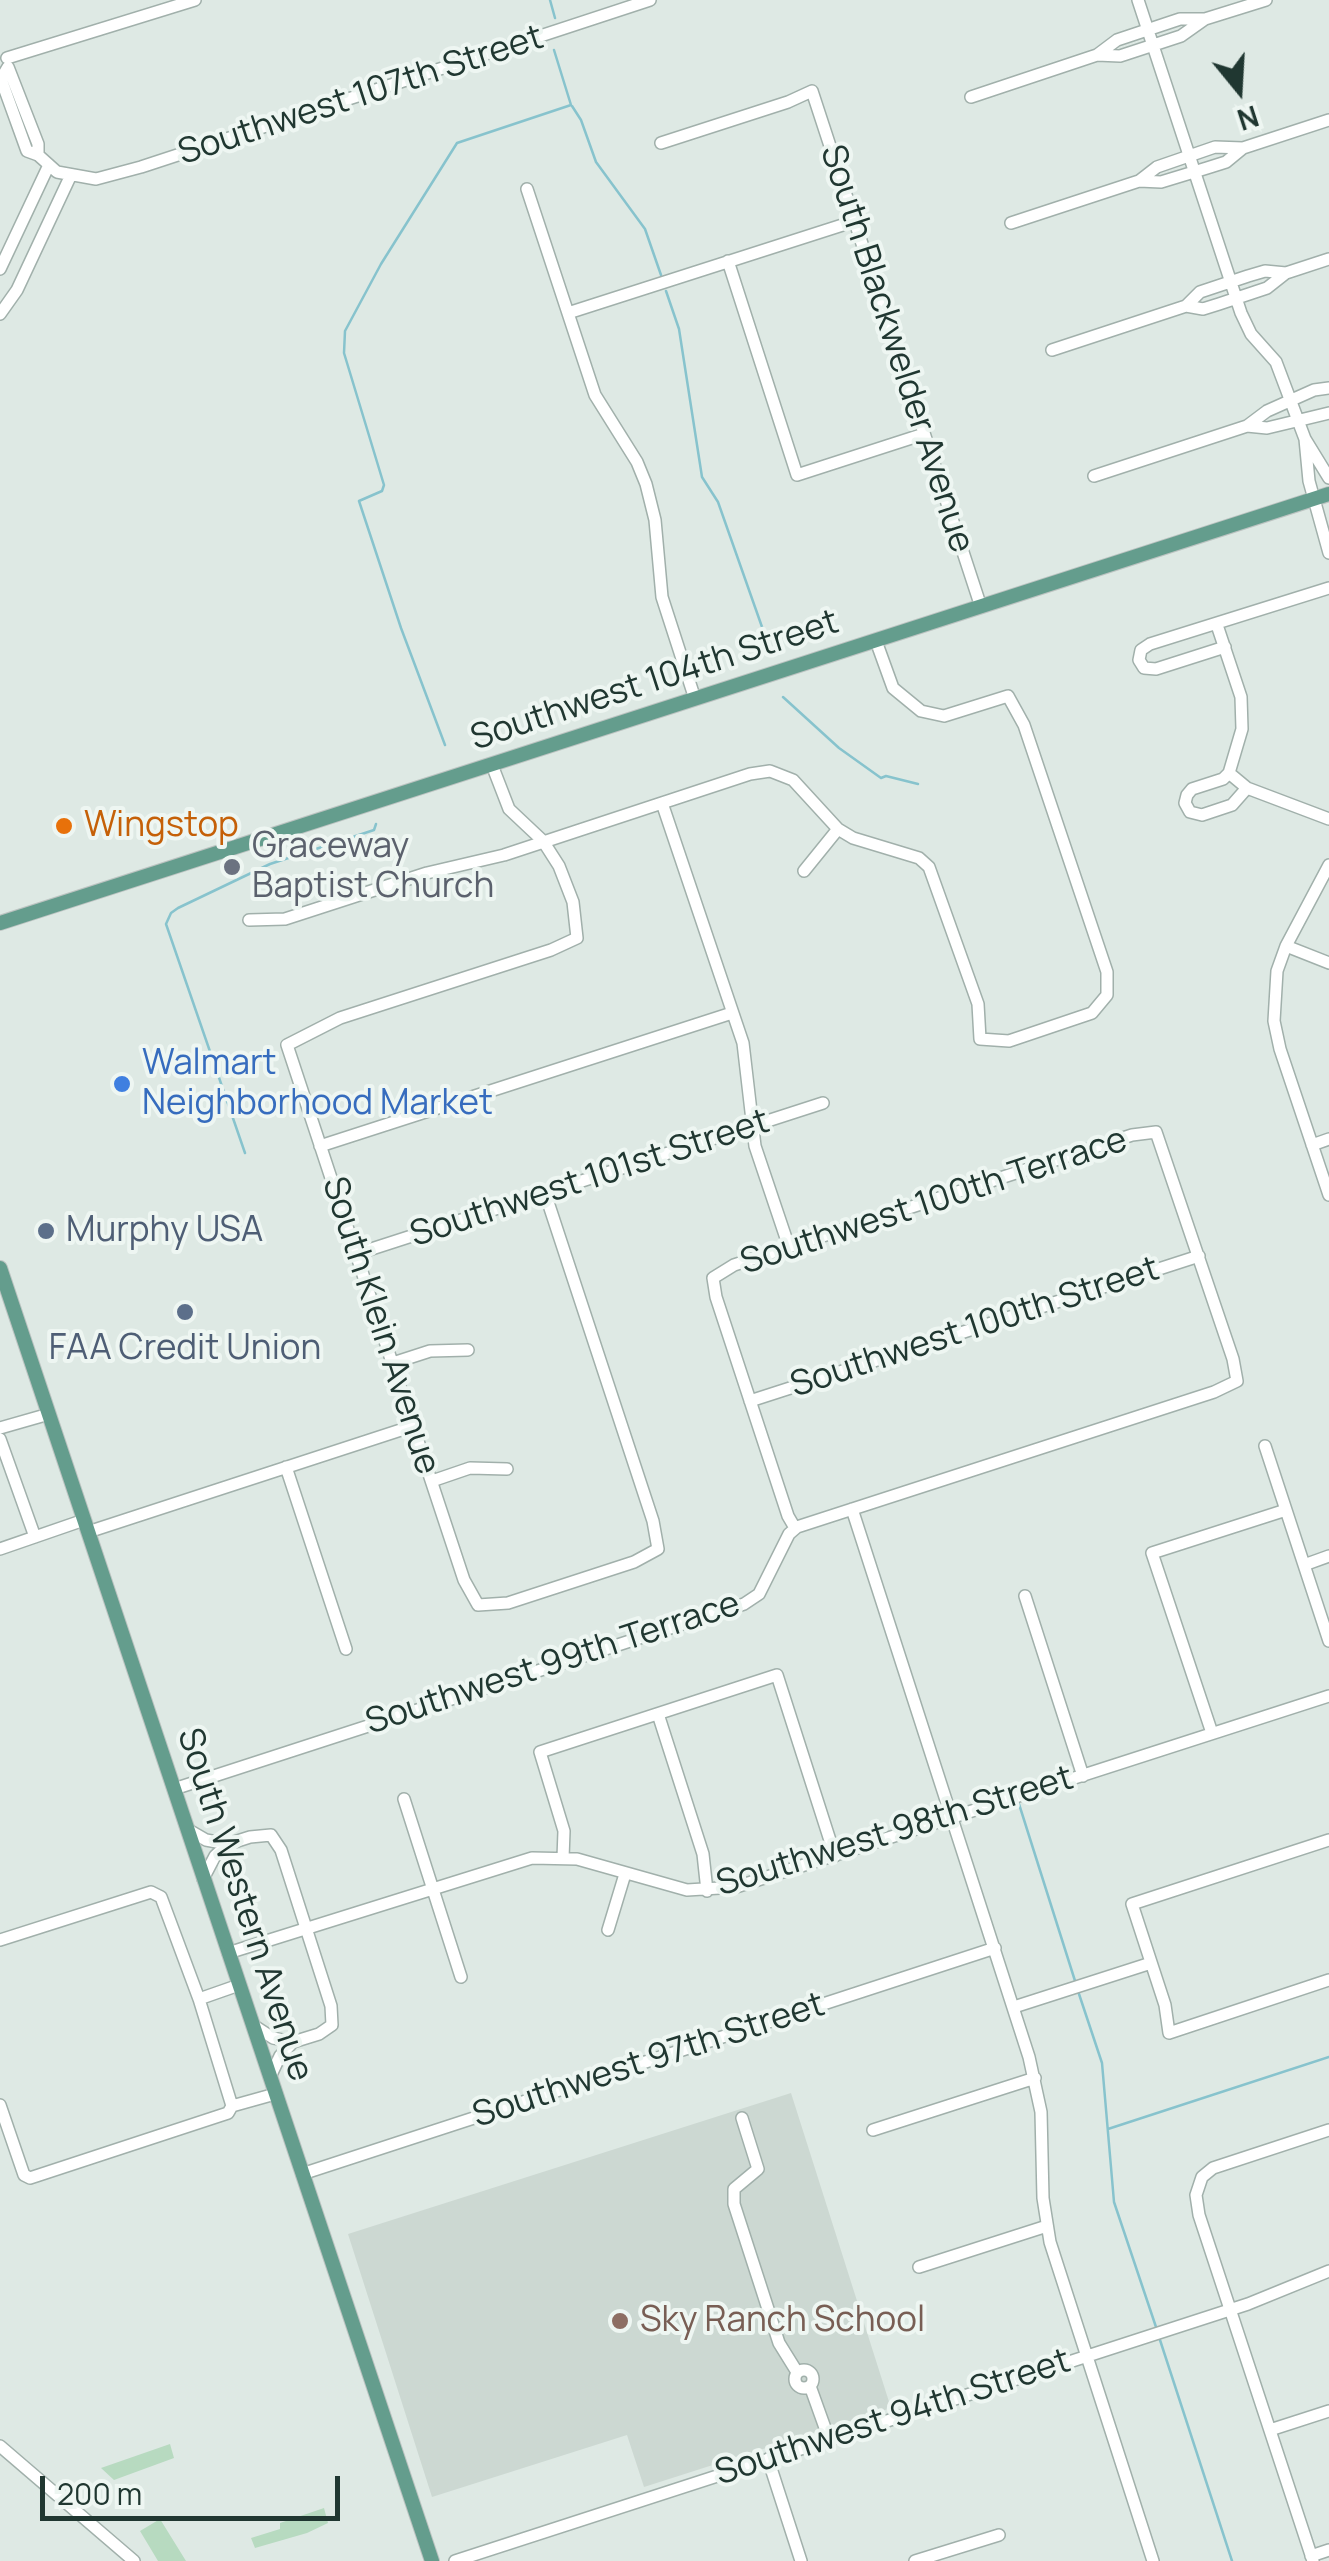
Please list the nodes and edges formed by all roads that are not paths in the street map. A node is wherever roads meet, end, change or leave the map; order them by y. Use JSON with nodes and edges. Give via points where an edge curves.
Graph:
{"nodes":[{"id":1,"x":195,"y":0,"type":"edge"},
{"id":2,"x":650,"y":0,"type":"edge"},
{"id":3,"x":1138,"y":0,"type":"edge"},
{"id":4,"x":1266,"y":0,"type":"edge"},
{"id":5,"x":1206,"y":19,"type":"junction"},
{"id":6,"x":1149,"y":29,"type":"junction"},
{"id":7,"x":1154,"y":45,"type":"junction"},
{"id":8,"x":1097,"y":56,"type":"junction"},
{"id":9,"x":5,"y":60,"type":"edge"},
{"id":10,"x":970,"y":96,"type":"dead end"},
{"id":11,"x":1329,"y":120,"type":"edge"},
{"id":12,"x":661,"y":143,"type":"dead end"},
{"id":13,"x":1243,"y":148,"type":"junction"},
{"id":14,"x":1190,"y":156,"type":"junction"},
{"id":15,"x":48,"y":167,"type":"junction"},
{"id":16,"x":1196,"y":172,"type":"junction"},
{"id":17,"x":70,"y":177,"type":"junction"},
{"id":18,"x":1140,"y":181,"type":"junction"},
{"id":19,"x":528,"y":189,"type":"dead end"},
{"id":20,"x":854,"y":220,"type":"junction"},
{"id":21,"x":1011,"y":223,"type":"dead end"},
{"id":22,"x":1329,"y":259,"type":"edge"},
{"id":23,"x":728,"y":261,"type":"junction"},
{"id":24,"x":0,"y":270,"type":"edge"},
{"id":25,"x":1286,"y":273,"type":"junction"},
{"id":26,"x":1231,"y":282,"type":"junction"},
{"id":27,"x":1236,"y":298,"type":"junction"},
{"id":28,"x":1186,"y":306,"type":"junction"},
{"id":29,"x":0,"y":314,"type":"edge"},
{"id":30,"x":568,"y":314,"type":"junction"},
{"id":31,"x":1052,"y":350,"type":"dead end"},
{"id":32,"x":1329,"y":388,"type":"edge"},
{"id":33,"x":1292,"y":401,"type":"junction"},
{"id":34,"x":1329,"y":413,"type":"edge"},
{"id":35,"x":1299,"y":421,"type":"junction"},
{"id":36,"x":1247,"y":426,"type":"junction"},
{"id":37,"x":924,"y":434,"type":"junction"},
{"id":38,"x":1305,"y":439,"type":"junction"},
{"id":39,"x":1094,"y":476,"type":"dead end"},
{"id":40,"x":1329,"y":478,"type":"edge"},
{"id":41,"x":1329,"y":494,"type":"edge"},
{"id":42,"x":1314,"y":500,"type":"junction"},
{"id":43,"x":1329,"y":553,"type":"edge"},
{"id":44,"x":1329,"y":588,"type":"edge"},
{"id":45,"x":981,"y":607,"type":"junction"},
{"id":46,"x":1218,"y":625,"type":"junction"},
{"id":47,"x":876,"y":641,"type":"junction"},
{"id":48,"x":1225,"y":646,"type":"junction"},
{"id":49,"x":694,"y":699,"type":"junction"},
{"id":50,"x":492,"y":764,"type":"junction"},
{"id":51,"x":1229,"y":773,"type":"junction"},
{"id":52,"x":1247,"y":788,"type":"junction"},
{"id":53,"x":662,"y":803,"type":"junction"},
{"id":54,"x":1329,"y":819,"type":"edge"},
{"id":55,"x":838,"y":829,"type":"junction"},
{"id":56,"x":543,"y":841,"type":"junction"},
{"id":57,"x":1329,"y":865,"type":"edge"},
{"id":58,"x":804,"y":871,"type":"dead end"},
{"id":59,"x":250,"y":920,"type":"dead end"},
{"id":60,"x":0,"y":924,"type":"edge"},
{"id":61,"x":1286,"y":946,"type":"junction"},
{"id":62,"x":1329,"y":963,"type":"edge"},
{"id":63,"x":732,"y":1013,"type":"junction"},
{"id":64,"x":823,"y":1104,"type":"dead end"},
{"id":65,"x":752,"y":1126,"type":"junction"},
{"id":66,"x":1329,"y":1139,"type":"edge"},
{"id":67,"x":1312,"y":1145,"type":"junction"},
{"id":68,"x":320,"y":1146,"type":"junction"},
{"id":69,"x":545,"y":1193,"type":"junction"},
{"id":70,"x":1329,"y":1195,"type":"edge"},
{"id":71,"x":788,"y":1247,"type":"junction"},
{"id":72,"x":356,"y":1254,"type":"junction"},
{"id":73,"x":1199,"y":1256,"type":"junction"},
{"id":74,"x":0,"y":1268,"type":"edge"},
{"id":75,"x":468,"y":1350,"type":"dead end"},
{"id":76,"x":392,"y":1363,"type":"junction"},
{"id":77,"x":750,"y":1401,"type":"junction"},
{"id":78,"x":49,"y":1414,"type":"junction"},
{"id":79,"x":413,"y":1426,"type":"junction"},
{"id":80,"x":0,"y":1428,"type":"edge"},
{"id":81,"x":0,"y":1439,"type":"edge"},
{"id":82,"x":1265,"y":1446,"type":"dead end"},
{"id":83,"x":286,"y":1467,"type":"junction"},
{"id":84,"x":507,"y":1469,"type":"dead end"},
{"id":85,"x":432,"y":1480,"type":"junction"},
{"id":86,"x":852,"y":1509,"type":"junction"},
{"id":87,"x":1286,"y":1510,"type":"junction"},
{"id":88,"x":86,"y":1526,"type":"junction"},
{"id":89,"x":794,"y":1528,"type":"junction"},
{"id":90,"x":35,"y":1537,"type":"junction"},
{"id":91,"x":0,"y":1549,"type":"edge"},
{"id":92,"x":1329,"y":1556,"type":"edge"},
{"id":93,"x":1304,"y":1564,"type":"junction"},
{"id":94,"x":1025,"y":1596,"type":"dead end"},
{"id":95,"x":1329,"y":1641,"type":"edge"},
{"id":96,"x":346,"y":1649,"type":"dead end"},
{"id":97,"x":1329,"y":1696,"type":"edge"},
{"id":98,"x":658,"y":1714,"type":"junction"},
{"id":99,"x":1212,"y":1733,"type":"junction"},
{"id":100,"x":1083,"y":1776,"type":"junction"},
{"id":101,"x":174,"y":1789,"type":"junction"},
{"id":102,"x":404,"y":1799,"type":"dead end"},
{"id":103,"x":953,"y":1818,"type":"junction"},
{"id":104,"x":187,"y":1828,"type":"junction"},
{"id":105,"x":1329,"y":1840,"type":"edge"},
{"id":106,"x":228,"y":1844,"type":"junction"},
{"id":107,"x":835,"y":1856,"type":"junction"},
{"id":108,"x":562,"y":1858,"type":"junction"},
{"id":109,"x":625,"y":1874,"type":"junction"},
{"id":110,"x":203,"y":1878,"type":"junction"},
{"id":111,"x":433,"y":1888,"type":"junction"},
{"id":112,"x":707,"y":1891,"type":"junction"},
{"id":113,"x":306,"y":1929,"type":"junction"},
{"id":114,"x":608,"y":1930,"type":"dead end"},
{"id":115,"x":0,"y":1940,"type":"edge"},
{"id":116,"x":995,"y":1948,"type":"junction"},
{"id":117,"x":228,"y":1954,"type":"junction"},
{"id":118,"x":1151,"y":1962,"type":"junction"},
{"id":119,"x":461,"y":1977,"type":"dead end"},
{"id":120,"x":1329,"y":1980,"type":"edge"},
{"id":121,"x":239,"y":1985,"type":"junction"},
{"id":122,"x":199,"y":1999,"type":"junction"},
{"id":123,"x":1014,"y":2007,"type":"junction"},
{"id":124,"x":252,"y":2024,"type":"junction"},
{"id":125,"x":293,"y":2042,"type":"junction"},
{"id":126,"x":270,"y":2078,"type":"junction"},
{"id":127,"x":1035,"y":2078,"type":"junction"},
{"id":128,"x":276,"y":2094,"type":"junction"},
{"id":129,"x":0,"y":2105,"type":"edge"},
{"id":130,"x":232,"y":2106,"type":"junction"},
{"id":131,"x":742,"y":2118,"type":"dead end"},
{"id":132,"x":873,"y":2130,"type":"dead end"},
{"id":133,"x":1329,"y":2130,"type":"edge"},
{"id":134,"x":302,"y":2174,"type":"junction"},
{"id":135,"x":1047,"y":2226,"type":"junction"},
{"id":136,"x":919,"y":2267,"type":"dead end"},
{"id":137,"x":1329,"y":2272,"type":"edge"},
{"id":138,"x":1230,"y":2309,"type":"junction"},
{"id":139,"x":1087,"y":2355,"type":"junction"},
{"id":140,"x":1329,"y":2411,"type":"edge"},
{"id":141,"x":1270,"y":2430,"type":"junction"},
{"id":142,"x":830,"y":2439,"type":"junction"},
{"id":143,"x":0,"y":2446,"type":"edge"},
{"id":144,"x":768,"y":2459,"type":"junction"},
{"id":145,"x":1000,"y":2534,"type":"dead end"},
{"id":146,"x":1329,"y":2550,"type":"edge"},
{"id":147,"x":1312,"y":2559,"type":"edge"},
{"id":148,"x":134,"y":2561,"type":"edge"},
{"id":149,"x":432,"y":2561,"type":"edge"},
{"id":150,"x":455,"y":2561,"type":"edge"},
{"id":151,"x":802,"y":2561,"type":"edge"},
{"id":152,"x":914,"y":2561,"type":"edge"},
{"id":153,"x":1153,"y":2561,"type":"edge"}],
"edges":[{"from":1,"to":9,"type":"street"},
{"from":2,"to":17,"type":"street","name":"Southwest 107th Street","via":[[119,174]]},
{"from":3,"to":6,"type":"street"},
{"from":4,"to":5,"type":"street"},
{"from":5,"to":6,"type":"street"},
{"from":5,"to":7,"type":"street"},
{"from":6,"to":7,"type":"street"},
{"from":6,"to":8,"type":"street"},
{"from":7,"to":8,"type":"street"},
{"from":7,"to":14,"type":"street"},
{"from":8,"to":10,"type":"street"},
{"from":9,"to":15,"type":"street","name":"Southwest 107th Street"},
{"from":11,"to":13,"type":"street"},
{"from":12,"to":20,"type":"street","name":"South Blackwelder Avenue","via":[[812,90]]},
{"from":13,"to":14,"type":"street","via":[[1222,146]]},
{"from":13,"to":16,"type":"street"},
{"from":14,"to":16,"type":"street"},
{"from":14,"to":18,"type":"street","via":[[1156,167]]},
{"from":15,"to":17,"type":"street","name":"Southwest 107th Street"},
{"from":15,"to":24,"type":"street"},
{"from":16,"to":18,"type":"street"},
{"from":16,"to":26,"type":"street"},
{"from":17,"to":29,"type":"street","via":[[18,290]]},
{"from":18,"to":21,"type":"street"},
{"from":19,"to":30,"type":"street"},
{"from":20,"to":23,"type":"street"},
{"from":20,"to":37,"type":"street","name":"South Blackwelder Avenue"},
{"from":22,"to":25,"type":"street"},
{"from":23,"to":30,"type":"street"},
{"from":23,"to":37,"type":"street","via":[[798,475]]},
{"from":25,"to":26,"type":"street","via":[[1265,271]]},
{"from":25,"to":27,"type":"street"},
{"from":26,"to":27,"type":"street"},
{"from":26,"to":28,"type":"street","via":[[1200,292]]},
{"from":27,"to":28,"type":"street","via":[[1203,309]]},
{"from":27,"to":33,"type":"street"},
{"from":28,"to":31,"type":"street"},
{"from":30,"to":49,"type":"street","via":[[595,396],[646,484],[662,597]]},
{"from":32,"to":33,"type":"street"},
{"from":33,"to":35,"type":"street"},
{"from":33,"to":36,"type":"street"},
{"from":34,"to":35,"type":"street"},
{"from":35,"to":36,"type":"street"},
{"from":35,"to":38,"type":"street"},
{"from":36,"to":39,"type":"street"},
{"from":37,"to":45,"type":"street","name":"South Blackwelder Avenue"},
{"from":38,"to":40,"type":"street"},
{"from":38,"to":42,"type":"street"},
{"from":41,"to":42,"type":"main road","name":"Southwest 104th Street"},
{"from":42,"to":43,"type":"street"},
{"from":42,"to":45,"type":"main road","name":"Southwest 104th Street"},
{"from":44,"to":46,"type":"street"},
{"from":45,"to":47,"type":"main road","name":"Southwest 104th Street"},
{"from":46,"to":48,"type":"street"},
{"from":46,"to":48,"type":"street","via":[[1144,647],[1139,660],[1156,669]]},
{"from":47,"to":49,"type":"main road","name":"Southwest 104th Street"},
{"from":47,"to":55,"type":"street","via":[[894,688],[921,711],[944,716],[1008,696],[1024,725],[1104,959],[1105,1001],[1086,1016],[1009,1041],[980,1039],[978,1004],[932,872],[920,858]]},
{"from":48,"to":51,"type":"street","via":[[1244,720]]},
{"from":49,"to":50,"type":"main road","name":"Southwest 104th Street"},
{"from":50,"to":56,"type":"street","via":[[509,809]]},
{"from":50,"to":60,"type":"main road","name":"Southwest 104th Street"},
{"from":51,"to":52,"type":"street"},
{"from":51,"to":52,"type":"street","via":[[1188,792],[1190,812],[1232,805]]},
{"from":52,"to":54,"type":"street"},
{"from":53,"to":55,"type":"street","via":[[750,774],[777,772],[799,785]]},
{"from":53,"to":56,"type":"street"},
{"from":53,"to":63,"type":"street"},
{"from":55,"to":58,"type":"street"},
{"from":56,"to":59,"type":"street","via":[[285,919]]},
{"from":56,"to":68,"type":"street","name":"South Klein Avenue","via":[[566,879],[576,938],[340,1018],[287,1045]]},
{"from":57,"to":61,"type":"street"},
{"from":61,"to":62,"type":"street"},
{"from":61,"to":67,"type":"street","via":[[1274,1021]]},
{"from":63,"to":65,"type":"street","via":[[745,1054]]},
{"from":63,"to":68,"type":"street"},
{"from":64,"to":65,"type":"street","name":"Southwest 101st Street"},
{"from":65,"to":69,"type":"street","name":"Southwest 101st Street"},
{"from":65,"to":71,"type":"street"},
{"from":66,"to":67,"type":"street"},
{"from":67,"to":70,"type":"street"},
{"from":68,"to":72,"type":"street","name":"South Klein Avenue"},
{"from":69,"to":72,"type":"street","name":"Southwest 101st Street"},
{"from":69,"to":85,"type":"street","name":"South Klein Avenue","via":[[658,1549],[508,1602],[478,1605]]},
{"from":71,"to":73,"type":"street","name":"Southwest 100th Terrace","via":[[1156,1132]]},
{"from":71,"to":77,"type":"street","name":"Southwest 100th Terrace","via":[[714,1278]]},
{"from":72,"to":76,"type":"street","name":"South Klein Avenue"},
{"from":73,"to":77,"type":"street","name":"Southwest 100th Street"},
{"from":73,"to":86,"type":"street","via":[[1237,1380]]},
{"from":74,"to":78,"type":"main road","name":"South Western Avenue"},
{"from":75,"to":76,"type":"street","via":[[430,1351]]},
{"from":76,"to":79,"type":"street","name":"South Klein Avenue"},
{"from":77,"to":89,"type":"street"},
{"from":78,"to":80,"type":"street"},
{"from":78,"to":88,"type":"main road","name":"South Western Avenue"},
{"from":79,"to":83,"type":"street"},
{"from":79,"to":85,"type":"street","name":"South Klein Avenue"},
{"from":81,"to":90,"type":"street"},
{"from":82,"to":87,"type":"street"},
{"from":83,"to":88,"type":"street"},
{"from":83,"to":96,"type":"street"},
{"from":84,"to":85,"type":"street","via":[[470,1468]]},
{"from":86,"to":89,"type":"street"},
{"from":86,"to":103,"type":"street"},
{"from":87,"to":93,"type":"street"},
{"from":87,"to":99,"type":"street","via":[[1152,1553]]},
{"from":88,"to":90,"type":"street"},
{"from":88,"to":101,"type":"main road","name":"South Western Avenue"},
{"from":89,"to":101,"type":"street","name":"Southwest 99th Terrace","via":[[762,1589],[744,1604]]},
{"from":90,"to":91,"type":"street"},
{"from":92,"to":93,"type":"street"},
{"from":93,"to":95,"type":"street"},
{"from":94,"to":100,"type":"street"},
{"from":97,"to":99,"type":"street","name":"Southwest 98th Street"},
{"from":98,"to":107,"type":"street","via":[[778,1675]]},
{"from":98,"to":108,"type":"street","via":[[540,1752],[564,1831]]},
{"from":98,"to":112,"type":"street","via":[[703,1854]]},
{"from":99,"to":100,"type":"street","name":"Southwest 98th Street"},
{"from":100,"to":103,"type":"street","name":"Southwest 98th Street"},
{"from":101,"to":104,"type":"main road","name":"South Western Avenue"},
{"from":102,"to":111,"type":"street"},
{"from":103,"to":107,"type":"street","name":"Southwest 98th Street"},
{"from":103,"to":116,"type":"street"},
{"from":104,"to":106,"type":"street"},
{"from":104,"to":110,"type":"main road","name":"South Western Avenue"},
{"from":105,"to":118,"type":"street","via":[[1132,1904]]},
{"from":106,"to":110,"type":"street"},
{"from":106,"to":113,"type":"street","via":[[271,1835]]},
{"from":107,"to":112,"type":"street","name":"Southwest 98th Street"},
{"from":108,"to":109,"type":"street","name":"Southwest 98th Street"},
{"from":108,"to":111,"type":"street","name":"Southwest 98th Street","via":[[519,1861]]},
{"from":109,"to":112,"type":"street","name":"Southwest 98th Street"},
{"from":109,"to":114,"type":"street"},
{"from":110,"to":117,"type":"main road","name":"South Western Avenue"},
{"from":111,"to":113,"type":"street","name":"Southwest 98th Street"},
{"from":111,"to":119,"type":"street"},
{"from":113,"to":117,"type":"street","name":"Southwest 98th Street"},
{"from":113,"to":125,"type":"street","via":[[332,2025]]},
{"from":115,"to":122,"type":"street","via":[[151,1892],[168,1907]]},
{"from":116,"to":123,"type":"street"},
{"from":116,"to":134,"type":"street","name":"Southwest 97th Street"},
{"from":117,"to":121,"type":"main road","name":"South Western Avenue"},
{"from":118,"to":120,"type":"street","via":[[1170,2033]]},
{"from":118,"to":123,"type":"street"},
{"from":121,"to":122,"type":"street"},
{"from":121,"to":124,"type":"main road","name":"South Western Avenue"},
{"from":122,"to":130,"type":"street"},
{"from":123,"to":127,"type":"street"},
{"from":124,"to":125,"type":"street"},
{"from":124,"to":126,"type":"main road","name":"South Western Avenue"},
{"from":125,"to":126,"type":"street"},
{"from":126,"to":128,"type":"main road","name":"South Western Avenue"},
{"from":127,"to":132,"type":"street"},
{"from":127,"to":135,"type":"street"},
{"from":128,"to":130,"type":"street"},
{"from":128,"to":134,"type":"main road","name":"South Western Avenue"},
{"from":129,"to":130,"type":"street","via":[[30,2178],[228,2113]]},
{"from":131,"to":142,"type":"street","via":[[758,2169],[734,2189],[734,2204],[779,2344],[797,2372],[810,2372]]},
{"from":133,"to":138,"type":"street","via":[[1202,2177],[1196,2203]]},
{"from":134,"to":149,"type":"main road","name":"South Western Avenue"},
{"from":135,"to":136,"type":"street"},
{"from":135,"to":139,"type":"street"},
{"from":137,"to":138,"type":"street","name":"Southwest 94th Street"},
{"from":138,"to":139,"type":"street","name":"Southwest 94th Street"},
{"from":138,"to":141,"type":"street"},
{"from":139,"to":142,"type":"street","name":"Southwest 94th Street"},
{"from":139,"to":153,"type":"street"},
{"from":140,"to":141,"type":"street"},
{"from":141,"to":147,"type":"street"},
{"from":142,"to":144,"type":"street","name":"Southwest 94th Street"},
{"from":143,"to":148,"type":"street"},
{"from":144,"to":150,"type":"street","name":"Southwest 94th Street"},
{"from":144,"to":151,"type":"street"},
{"from":145,"to":152,"type":"street"},
{"from":146,"to":147,"type":"street"}]}
